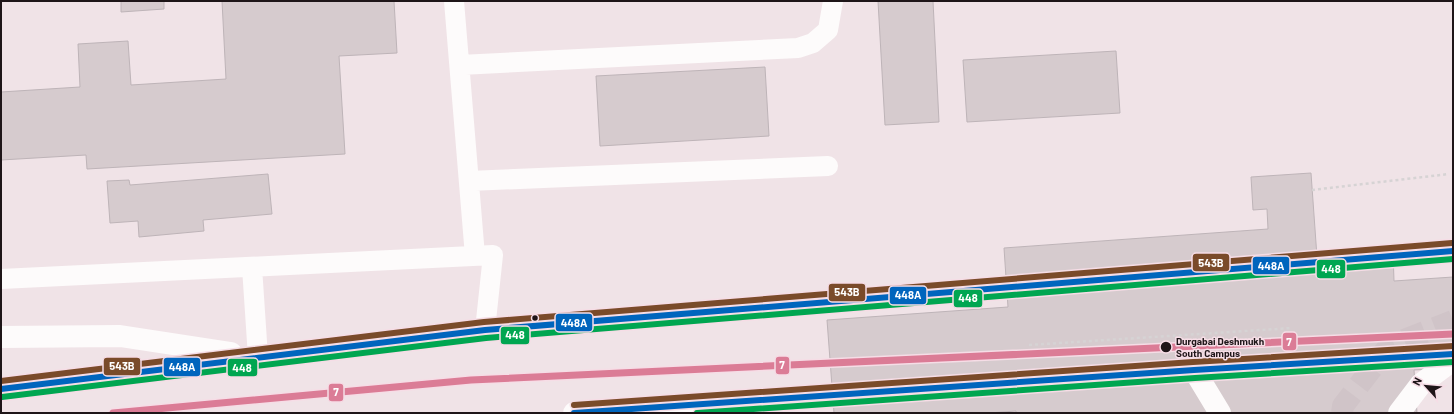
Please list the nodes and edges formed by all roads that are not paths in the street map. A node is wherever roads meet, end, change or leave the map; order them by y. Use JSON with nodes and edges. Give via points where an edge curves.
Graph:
{"nodes":[{"id":1,"x":454,"y":1,"type":"edge"},
{"id":2,"x":832,"y":1,"type":"edge"},
{"id":3,"x":460,"y":65,"type":"junction"},
{"id":4,"x":828,"y":166,"type":"dead end"},
{"id":5,"x":469,"y":181,"type":"junction"},
{"id":6,"x":1453,"y":251,"type":"edge"},
{"id":7,"x":475,"y":256,"type":"junction"},
{"id":8,"x":252,"y":267,"type":"junction"},
{"id":9,"x":1,"y":279,"type":"edge"},
{"id":10,"x":485,"y":330,"type":"junction"},
{"id":11,"x":1,"y":336,"type":"edge"},
{"id":12,"x":1453,"y":354,"type":"edge"},
{"id":13,"x":258,"y":357,"type":"junction"},
{"id":14,"x":1453,"y":360,"type":"edge"},
{"id":15,"x":1194,"y":370,"type":"junction"},
{"id":16,"x":1,"y":389,"type":"edge"},
{"id":17,"x":574,"y":413,"type":"edge"},
{"id":18,"x":1220,"y":413,"type":"edge"},
{"id":19,"x":1398,"y":413,"type":"edge"}],
"edges":[{"from":1,"to":3,"type":"lane"},
{"from":2,"to":3,"type":"lane","via":[[828,30],[813,44],[798,48]]},
{"from":3,"to":5,"type":"lane"},
{"from":4,"to":5,"type":"lane"},
{"from":5,"to":7,"type":"lane"},
{"from":6,"to":10,"type":"main road"},
{"from":7,"to":8,"type":"lane"},
{"from":7,"to":10,"type":"lane","via":[[493,255]]},
{"from":8,"to":9,"type":"lane"},
{"from":8,"to":13,"type":"lane"},
{"from":10,"to":13,"type":"main road"},
{"from":11,"to":13,"type":"main road","via":[[120,336]]},
{"from":12,"to":15,"type":"main road"},
{"from":13,"to":16,"type":"main road"},
{"from":14,"to":19,"type":"main road","via":[[1421,384]]},
{"from":15,"to":17,"type":"main road"},
{"from":15,"to":18,"type":"main road"}]}
